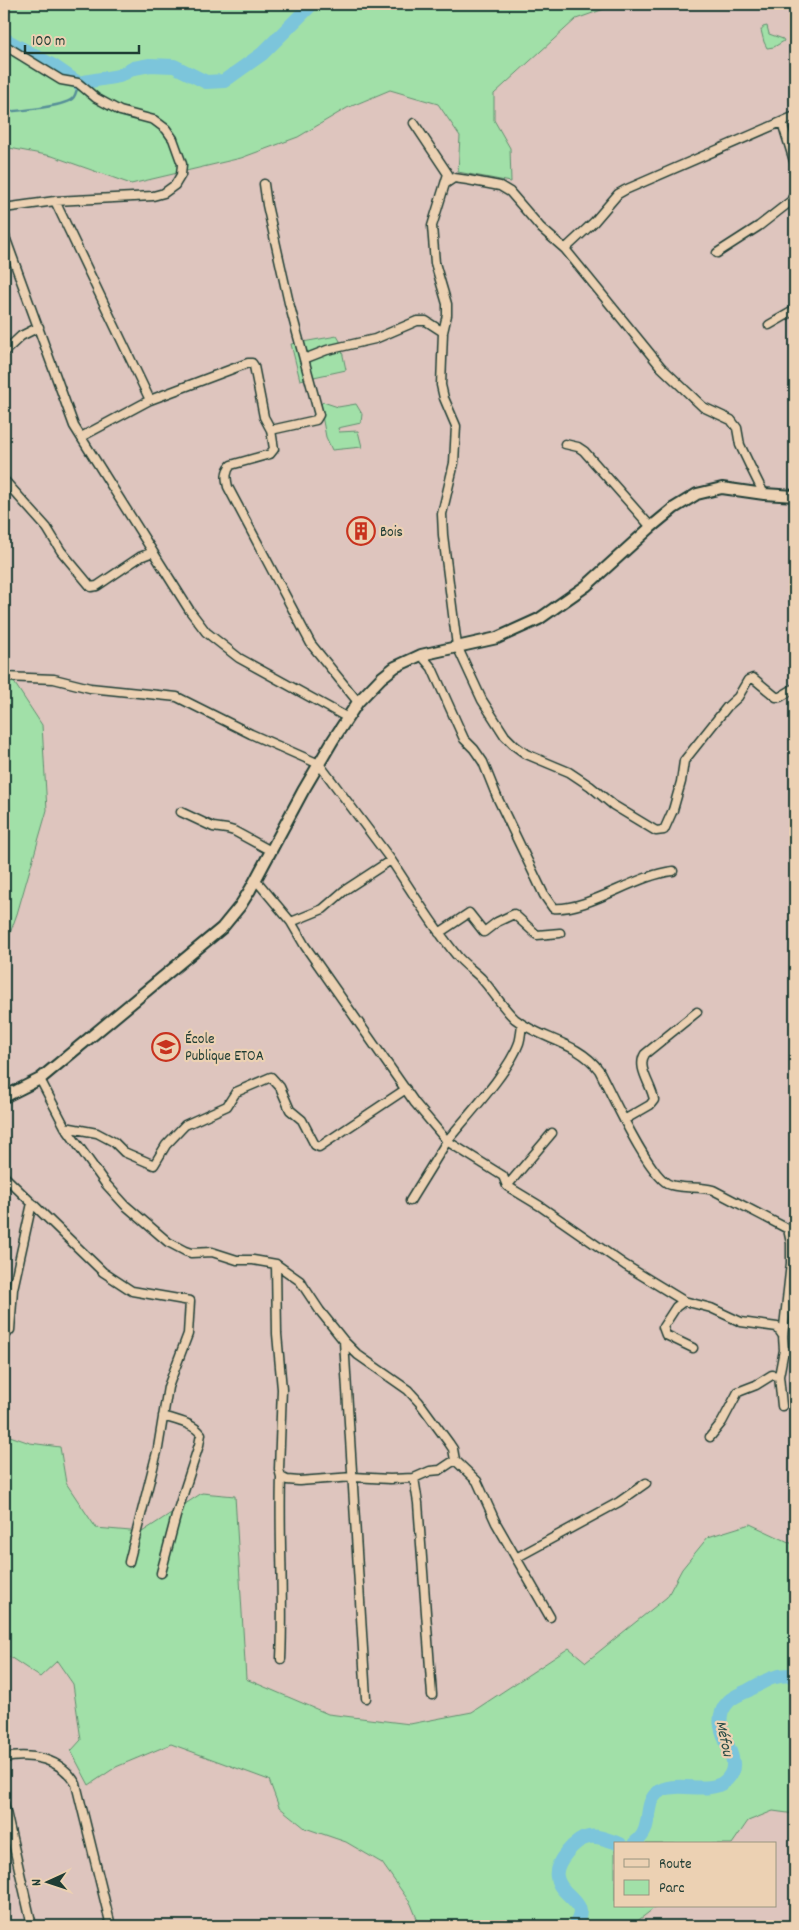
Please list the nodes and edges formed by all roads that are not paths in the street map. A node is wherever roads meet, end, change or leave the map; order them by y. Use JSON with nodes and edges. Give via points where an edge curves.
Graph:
{"nodes":[{"id":1,"x":4,"y":45,"type":"edge"},
{"id":2,"x":795,"y":116,"type":"edge"},
{"id":3,"x":782,"y":122,"type":"junction"},
{"id":4,"x":414,"y":123,"type":"dead end"},
{"id":5,"x":795,"y":164,"type":"edge"},
{"id":6,"x":264,"y":184,"type":"dead end"},
{"id":7,"x":444,"y":185,"type":"junction"},
{"id":8,"x":795,"y":193,"type":"edge"},
{"id":9,"x":55,"y":201,"type":"junction"},
{"id":10,"x":793,"y":204,"type":"edge"},
{"id":11,"x":4,"y":208,"type":"edge"},
{"id":12,"x":4,"y":234,"type":"edge"},
{"id":13,"x":565,"y":249,"type":"junction"},
{"id":14,"x":717,"y":253,"type":"dead end"},
{"id":15,"x":795,"y":310,"type":"edge"},
{"id":16,"x":769,"y":325,"type":"dead end"},
{"id":17,"x":39,"y":326,"type":"junction"},
{"id":18,"x":443,"y":332,"type":"junction"},
{"id":19,"x":4,"y":352,"type":"edge"},
{"id":20,"x":304,"y":359,"type":"junction"},
{"id":21,"x":150,"y":400,"type":"junction"},
{"id":22,"x":271,"y":430,"type":"junction"},
{"id":23,"x":81,"y":437,"type":"junction"},
{"id":24,"x":565,"y":444,"type":"dead end"},
{"id":25,"x":4,"y":480,"type":"edge"},
{"id":26,"x":764,"y":494,"type":"junction"},
{"id":27,"x":795,"y":496,"type":"edge"},
{"id":28,"x":650,"y":528,"type":"junction"},
{"id":29,"x":153,"y":552,"type":"junction"},
{"id":30,"x":457,"y":646,"type":"junction"},
{"id":31,"x":421,"y":655,"type":"junction"},
{"id":32,"x":4,"y":677,"type":"edge"},
{"id":33,"x":795,"y":688,"type":"edge"},
{"id":34,"x":358,"y":702,"type":"junction"},
{"id":35,"x":348,"y":718,"type":"junction"},
{"id":36,"x":319,"y":764,"type":"junction"},
{"id":37,"x":181,"y":812,"type":"dead end"},
{"id":38,"x":270,"y":851,"type":"junction"},
{"id":39,"x":391,"y":860,"type":"junction"},
{"id":40,"x":673,"y":872,"type":"dead end"},
{"id":41,"x":256,"y":880,"type":"junction"},
{"id":42,"x":291,"y":922,"type":"junction"},
{"id":43,"x":439,"y":933,"type":"junction"},
{"id":44,"x":560,"y":933,"type":"dead end"},
{"id":45,"x":697,"y":1012,"type":"dead end"},
{"id":46,"x":522,"y":1024,"type":"junction"},
{"id":47,"x":40,"y":1079,"type":"junction"},
{"id":48,"x":406,"y":1089,"type":"junction"},
{"id":49,"x":4,"y":1098,"type":"edge"},
{"id":50,"x":624,"y":1120,"type":"junction"},
{"id":51,"x":66,"y":1127,"type":"junction"},
{"id":52,"x":552,"y":1132,"type":"dead end"},
{"id":53,"x":447,"y":1141,"type":"junction"},
{"id":54,"x":4,"y":1176,"type":"edge"},
{"id":55,"x":508,"y":1186,"type":"junction"},
{"id":56,"x":410,"y":1201,"type":"dead end"},
{"id":57,"x":32,"y":1203,"type":"junction"},
{"id":58,"x":793,"y":1233,"type":"edge"},
{"id":59,"x":276,"y":1264,"type":"junction"},
{"id":60,"x":792,"y":1284,"type":"edge"},
{"id":61,"x":684,"y":1301,"type":"junction"},
{"id":62,"x":784,"y":1336,"type":"junction"},
{"id":63,"x":4,"y":1338,"type":"edge"},
{"id":64,"x":344,"y":1341,"type":"junction"},
{"id":65,"x":693,"y":1348,"type":"dead end"},
{"id":66,"x":784,"y":1350,"type":"junction"},
{"id":67,"x":795,"y":1353,"type":"edge"},
{"id":68,"x":779,"y":1376,"type":"junction"},
{"id":69,"x":782,"y":1406,"type":"dead end"},
{"id":70,"x":163,"y":1416,"type":"junction"},
{"id":71,"x":710,"y":1437,"type":"dead end"},
{"id":72,"x":455,"y":1460,"type":"junction"},
{"id":73,"x":353,"y":1476,"type":"junction"},
{"id":74,"x":281,"y":1477,"type":"junction"},
{"id":75,"x":414,"y":1478,"type":"junction"},
{"id":76,"x":646,"y":1483,"type":"dead end"},
{"id":77,"x":516,"y":1558,"type":"junction"},
{"id":78,"x":129,"y":1562,"type":"dead end"},
{"id":79,"x":161,"y":1574,"type":"dead end"},
{"id":80,"x":550,"y":1617,"type":"dead end"},
{"id":81,"x":281,"y":1659,"type":"dead end"},
{"id":82,"x":432,"y":1694,"type":"dead end"},
{"id":83,"x":366,"y":1698,"type":"dead end"},
{"id":84,"x":4,"y":1758,"type":"edge"},
{"id":85,"x":4,"y":1803,"type":"edge"},
{"id":86,"x":32,"y":1926,"type":"edge"},
{"id":87,"x":111,"y":1926,"type":"edge"}],
"edges":[{"from":1,"to":9,"type":"street","via":[[61,80],[78,83],[120,111],[154,120],[173,139],[182,164],[181,175],[175,185],[154,196]]},
{"from":2,"to":3,"type":"street"},
{"from":3,"to":5,"type":"street"},
{"from":3,"to":13,"type":"street","via":[[618,194]]},
{"from":4,"to":7,"type":"street","via":[[448,174]]},
{"from":6,"to":20,"type":"street"},
{"from":7,"to":13,"type":"street","via":[[454,178],[500,186],[510,192],[541,228]]},
{"from":7,"to":18,"type":"street","via":[[432,226],[434,262],[447,304]]},
{"from":8,"to":10,"type":"street"},
{"from":9,"to":11,"type":"street"},
{"from":9,"to":21,"type":"street"},
{"from":10,"to":14,"type":"street"},
{"from":12,"to":17,"type":"street"},
{"from":13,"to":26,"type":"street","via":[[661,367],[703,406],[732,420]]},
{"from":15,"to":16,"type":"street"},
{"from":17,"to":19,"type":"street","via":[[21,336]]},
{"from":17,"to":23,"type":"street","via":[[61,392]]},
{"from":18,"to":20,"type":"street","via":[[426,321],[417,321],[375,338]]},
{"from":18,"to":30,"type":"street","via":[[441,385],[456,426],[454,463],[442,514]]},
{"from":20,"to":22,"type":"street","via":[[319,415],[316,420]]},
{"from":21,"to":22,"type":"street","via":[[252,363],[264,417]]},
{"from":21,"to":23,"type":"street"},
{"from":22,"to":34,"type":"street","via":[[273,452],[231,465],[226,476],[228,487],[311,644]]},
{"from":23,"to":29,"type":"street"},
{"from":24,"to":28,"type":"street","via":[[584,451]]},
{"from":25,"to":29,"type":"street","via":[[48,528],[91,587]]},
{"from":26,"to":27,"type":"street"},
{"from":26,"to":28,"type":"street","via":[[722,488],[706,490],[685,500]]},
{"from":28,"to":30,"type":"street","via":[[595,578],[550,612],[497,638]]},
{"from":29,"to":35,"type":"street","via":[[190,611],[214,639],[248,664]]},
{"from":30,"to":31,"type":"street"},
{"from":30,"to":33,"type":"street","via":[[482,700],[515,746],[569,772],[613,805],[656,831],[664,830],[668,825],[684,761],[738,697],[748,680],[753,678],[776,697]]},
{"from":31,"to":34,"type":"street","via":[[381,678]]},
{"from":31,"to":40,"type":"street","via":[[432,668],[464,739],[483,762],[497,797],[553,908],[563,909],[658,873]]},
{"from":32,"to":36,"type":"street","via":[[54,679],[90,688],[177,697]]},
{"from":34,"to":35,"type":"street"},
{"from":35,"to":36,"type":"street"},
{"from":36,"to":38,"type":"street"},
{"from":36,"to":39,"type":"street"},
{"from":37,"to":38,"type":"street","via":[[213,827],[234,831]]},
{"from":38,"to":41,"type":"street"},
{"from":39,"to":42,"type":"street","via":[[349,886],[323,909]]},
{"from":39,"to":43,"type":"street"},
{"from":41,"to":42,"type":"street"},
{"from":41,"to":47,"type":"street","via":[[222,928]]},
{"from":42,"to":48,"type":"street"},
{"from":43,"to":44,"type":"street","via":[[469,913],[484,932],[514,914],[537,935]]},
{"from":43,"to":46,"type":"street"},
{"from":45,"to":50,"type":"street","via":[[645,1054],[642,1068],[654,1100]]},
{"from":46,"to":50,"type":"street","via":[[582,1052],[591,1060]]},
{"from":46,"to":53,"type":"street","via":[[513,1056]]},
{"from":47,"to":49,"type":"street"},
{"from":47,"to":51,"type":"street"},
{"from":48,"to":51,"type":"street","via":[[319,1147],[314,1145],[302,1120],[290,1110],[271,1076],[236,1092],[227,1106],[185,1125],[166,1145],[154,1165],[124,1152],[97,1133]]},
{"from":48,"to":53,"type":"street"},
{"from":50,"to":58,"type":"street","via":[[651,1166],[670,1185],[702,1186],[713,1190]]},
{"from":51,"to":59,"type":"street","via":[[125,1205],[168,1242],[191,1253],[212,1252],[237,1260]]},
{"from":52,"to":55,"type":"street"},
{"from":53,"to":55,"type":"street","via":[[503,1176]]},
{"from":53,"to":56,"type":"street"},
{"from":54,"to":57,"type":"street"},
{"from":55,"to":61,"type":"street"},
{"from":57,"to":63,"type":"street","via":[[13,1288],[10,1330]]},
{"from":57,"to":70,"type":"street","via":[[103,1272],[132,1291],[190,1301],[188,1334],[168,1387]]},
{"from":58,"to":60,"type":"street"},
{"from":59,"to":64,"type":"street","via":[[300,1281]]},
{"from":59,"to":74,"type":"street","via":[[282,1389]]},
{"from":60,"to":62,"type":"street"},
{"from":61,"to":62,"type":"street","via":[[711,1308],[741,1322],[777,1328]]},
{"from":61,"to":65,"type":"street","via":[[663,1327],[666,1335]]},
{"from":62,"to":66,"type":"street"},
{"from":64,"to":72,"type":"street","via":[[358,1355],[408,1390],[449,1443]]},
{"from":64,"to":73,"type":"street"},
{"from":66,"to":67,"type":"street"},
{"from":66,"to":68,"type":"street"},
{"from":68,"to":69,"type":"street"},
{"from":68,"to":71,"type":"street","via":[[772,1375],[738,1392]]},
{"from":70,"to":78,"type":"street"},
{"from":70,"to":79,"type":"street","via":[[186,1423],[200,1434]]},
{"from":72,"to":75,"type":"street","via":[[440,1470]]},
{"from":72,"to":77,"type":"street","via":[[476,1481]]},
{"from":73,"to":74,"type":"street","via":[[299,1481]]},
{"from":73,"to":75,"type":"street"},
{"from":73,"to":83,"type":"street"},
{"from":74,"to":81,"type":"street"},
{"from":75,"to":82,"type":"street"},
{"from":76,"to":77,"type":"street","via":[[619,1502]]},
{"from":77,"to":80,"type":"street"},
{"from":84,"to":87,"type":"street","via":[[27,1756],[53,1762],[70,1773],[76,1784]]},
{"from":85,"to":86,"type":"street"}]}
